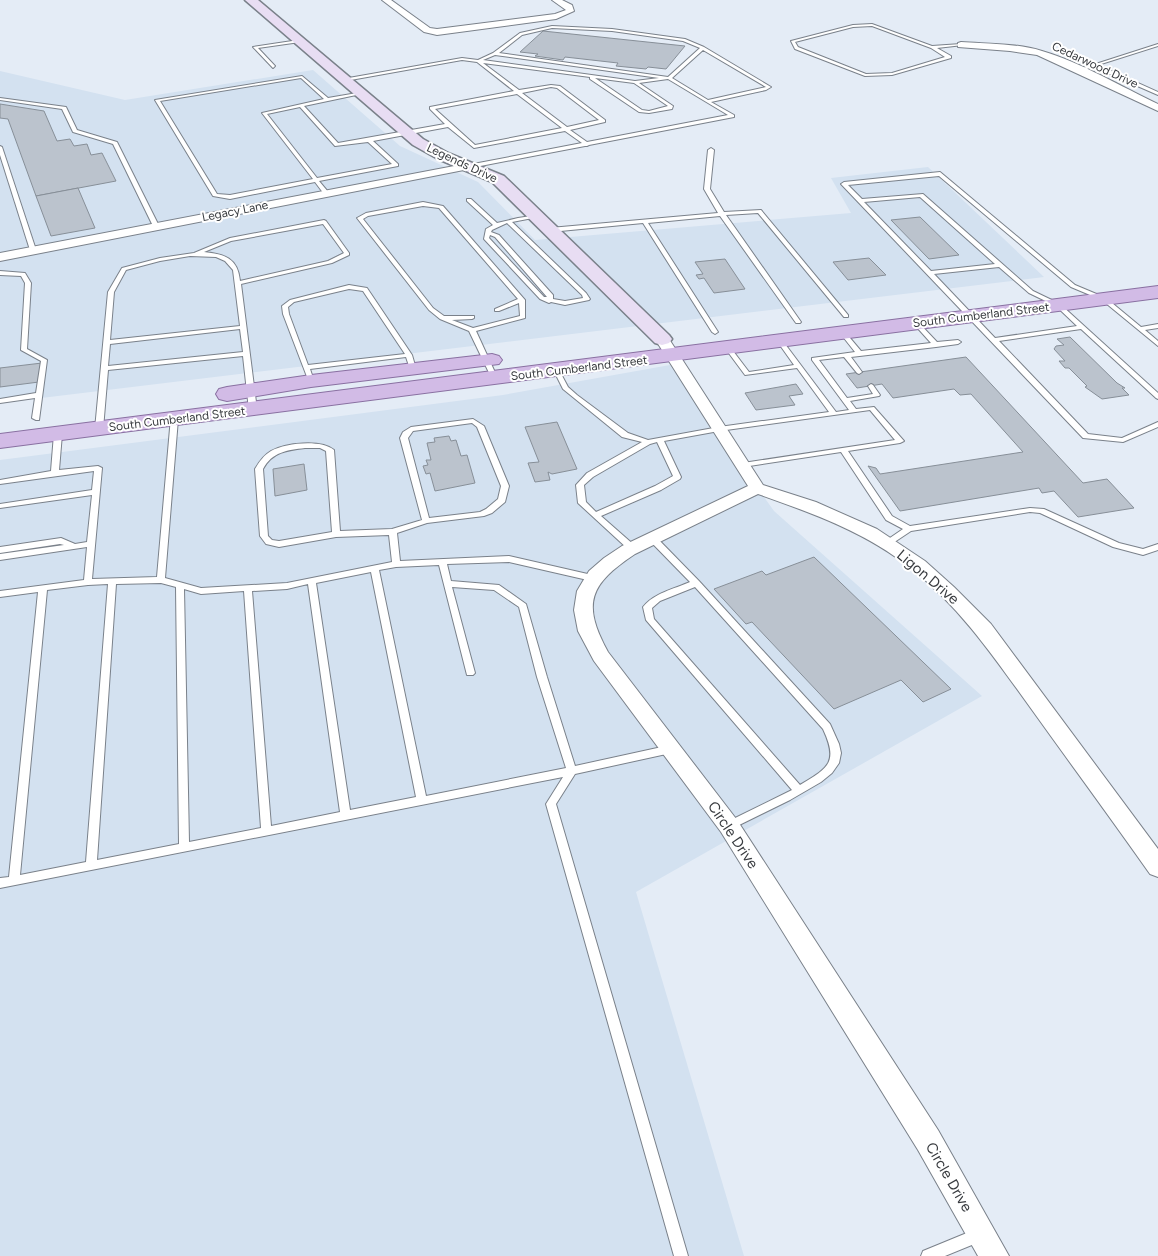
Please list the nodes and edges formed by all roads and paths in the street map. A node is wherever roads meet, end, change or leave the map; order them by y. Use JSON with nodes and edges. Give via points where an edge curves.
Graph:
{"nodes":[{"id":1,"x":250,"y":0,"type":"edge"},
{"id":2,"x":386,"y":0,"type":"edge"},
{"id":3,"x":556,"y":0,"type":"edge"},
{"id":4,"x":299,"y":41,"type":"junction"},
{"id":5,"x":961,"y":45,"type":"joint"},
{"id":6,"x":1158,"y":45,"type":"edge"},
{"id":7,"x":932,"y":47,"type":"junction"},
{"id":8,"x":703,"y":48,"type":"junction"},
{"id":9,"x":494,"y":54,"type":"junction"},
{"id":10,"x":478,"y":61,"type":"junction"},
{"id":11,"x":1094,"y":65,"type":"junction"},
{"id":12,"x":273,"y":67,"type":"dead end"},
{"id":13,"x":1079,"y":70,"type":"junction"},
{"id":14,"x":589,"y":76,"type":"junction"},
{"id":15,"x":669,"y":78,"type":"junction"},
{"id":16,"x":345,"y":80,"type":"junction"},
{"id":17,"x":635,"y":82,"type":"junction"},
{"id":18,"x":518,"y":92,"type":"junction"},
{"id":19,"x":360,"y":94,"type":"junction"},
{"id":20,"x":1158,"y":94,"type":"edge"},
{"id":21,"x":0,"y":99,"type":"edge"},
{"id":22,"x":327,"y":100,"type":"junction"},
{"id":23,"x":708,"y":101,"type":"junction"},
{"id":24,"x":301,"y":105,"type":"junction"},
{"id":25,"x":1158,"y":108,"type":"edge"},
{"id":26,"x":449,"y":125,"type":"junction"},
{"id":27,"x":567,"y":129,"type":"junction"},
{"id":28,"x":407,"y":133,"type":"junction"},
{"id":29,"x":369,"y":140,"type":"junction"},
{"id":30,"x":586,"y":145,"type":"junction"},
{"id":31,"x":0,"y":147,"type":"edge"},
{"id":32,"x":711,"y":150,"type":"dead end"},
{"id":33,"x":470,"y":166,"type":"junction"},
{"id":34,"x":316,"y":180,"type":"junction"},
{"id":35,"x":326,"y":193,"type":"junction"},
{"id":36,"x":469,"y":200,"type":"dead end"},
{"id":37,"x":860,"y":201,"type":"junction"},
{"id":38,"x":722,"y":214,"type":"junction"},
{"id":39,"x":536,"y":216,"type":"junction"},
{"id":40,"x":509,"y":222,"type":"junction"},
{"id":41,"x":644,"y":222,"type":"junction"},
{"id":42,"x":496,"y":225,"type":"junction"},
{"id":43,"x":156,"y":226,"type":"junction"},
{"id":44,"x":550,"y":230,"type":"junction"},
{"id":45,"x":33,"y":250,"type":"junction"},
{"id":46,"x":197,"y":253,"type":"junction"},
{"id":47,"x":0,"y":257,"type":"edge"},
{"id":48,"x":999,"y":265,"type":"junction"},
{"id":49,"x":0,"y":273,"type":"edge"},
{"id":50,"x":929,"y":273,"type":"junction"},
{"id":51,"x":1158,"y":276,"type":"edge"},
{"id":52,"x":238,"y":283,"type":"junction"},
{"id":53,"x":1073,"y":286,"type":"junction"},
{"id":54,"x":1031,"y":292,"type":"junction"},
{"id":55,"x":1158,"y":292,"type":"edge"},
{"id":56,"x":1104,"y":299,"type":"junction"},
{"id":57,"x":522,"y":300,"type":"junction"},
{"id":58,"x":1058,"y":305,"type":"junction"},
{"id":59,"x":964,"y":309,"type":"junction"},
{"id":60,"x":497,"y":310,"type":"dead end"},
{"id":61,"x":472,"y":317,"type":"dead end"},
{"id":62,"x":442,"y":318,"type":"junction"},
{"id":63,"x":798,"y":322,"type":"junction"},
{"id":64,"x":916,"y":323,"type":"junction"},
{"id":65,"x":844,"y":324,"type":"junction"},
{"id":66,"x":1158,"y":326,"type":"edge"},
{"id":67,"x":244,"y":327,"type":"junction"},
{"id":68,"x":1082,"y":327,"type":"junction"},
{"id":69,"x":1140,"y":329,"type":"junction"},
{"id":70,"x":472,"y":330,"type":"junction"},
{"id":71,"x":722,"y":340,"type":"junction"},
{"id":72,"x":994,"y":340,"type":"junction"},
{"id":73,"x":780,"y":341,"type":"junction"},
{"id":74,"x":107,"y":342,"type":"junction"},
{"id":75,"x":958,"y":342,"type":"dead end"},
{"id":76,"x":1158,"y":344,"type":"edge"},
{"id":77,"x":936,"y":345,"type":"junction"},
{"id":78,"x":667,"y":347,"type":"junction"},
{"id":79,"x":247,"y":354,"type":"junction"},
{"id":80,"x":859,"y":354,"type":"junction"},
{"id":81,"x":846,"y":355,"type":"junction"},
{"id":82,"x":411,"y":362,"type":"junction"},
{"id":83,"x":799,"y":366,"type":"junction"},
{"id":84,"x":104,"y":368,"type":"junction"},
{"id":85,"x":491,"y":370,"type":"junction"},
{"id":86,"x":557,"y":371,"type":"junction"},
{"id":87,"x":860,"y":372,"type":"dead end"},
{"id":88,"x":309,"y":374,"type":"junction"},
{"id":89,"x":870,"y":386,"type":"dead end"},
{"id":90,"x":39,"y":395,"type":"junction"},
{"id":91,"x":1158,"y":397,"type":"edge"},
{"id":92,"x":252,"y":400,"type":"junction"},
{"id":93,"x":846,"y":400,"type":"junction"},
{"id":94,"x":0,"y":401,"type":"edge"},
{"id":95,"x":854,"y":411,"type":"junction"},
{"id":96,"x":834,"y":414,"type":"junction"},
{"id":97,"x":36,"y":418,"type":"junction"},
{"id":98,"x":100,"y":419,"type":"junction"},
{"id":99,"x":174,"y":419,"type":"junction"},
{"id":100,"x":0,"y":422,"type":"edge"},
{"id":101,"x":1158,"y":424,"type":"edge"},
{"id":102,"x":720,"y":429,"type":"junction"},
{"id":103,"x":58,"y":434,"type":"junction"},
{"id":104,"x":660,"y":440,"type":"junction"},
{"id":105,"x":0,"y":441,"type":"edge"},
{"id":106,"x":648,"y":442,"type":"junction"},
{"id":107,"x":843,"y":450,"type":"junction"},
{"id":108,"x":743,"y":465,"type":"junction"},
{"id":109,"x":55,"y":474,"type":"junction"},
{"id":110,"x":0,"y":482,"type":"edge"},
{"id":111,"x":757,"y":488,"type":"junction"},
{"id":112,"x":96,"y":492,"type":"junction"},
{"id":113,"x":0,"y":506,"type":"edge"},
{"id":114,"x":595,"y":515,"type":"junction"},
{"id":115,"x":426,"y":521,"type":"junction"},
{"id":116,"x":909,"y":529,"type":"junction"},
{"id":117,"x":393,"y":532,"type":"junction"},
{"id":118,"x":336,"y":534,"type":"junction"},
{"id":119,"x":652,"y":538,"type":"junction"},
{"id":120,"x":91,"y":544,"type":"junction"},
{"id":121,"x":887,"y":544,"type":"junction"},
{"id":122,"x":74,"y":547,"type":"junction"},
{"id":123,"x":631,"y":547,"type":"junction"},
{"id":124,"x":1158,"y":547,"type":"edge"},
{"id":125,"x":0,"y":550,"type":"edge"},
{"id":126,"x":0,"y":558,"type":"edge"},
{"id":127,"x":442,"y":562,"type":"junction"},
{"id":128,"x":396,"y":564,"type":"junction"},
{"id":129,"x":374,"y":568,"type":"junction"},
{"id":130,"x":592,"y":578,"type":"junction"},
{"id":131,"x":162,"y":580,"type":"junction"},
{"id":132,"x":312,"y":581,"type":"junction"},
{"id":133,"x":88,"y":582,"type":"junction"},
{"id":134,"x":112,"y":582,"type":"junction"},
{"id":135,"x":696,"y":582,"type":"junction"},
{"id":136,"x":447,"y":584,"type":"junction"},
{"id":137,"x":180,"y":585,"type":"junction"},
{"id":138,"x":43,"y":588,"type":"junction"},
{"id":139,"x":248,"y":588,"type":"junction"},
{"id":140,"x":0,"y":594,"type":"edge"},
{"id":141,"x":470,"y":673,"type":"dead end"},
{"id":142,"x":671,"y":749,"type":"junction"},
{"id":143,"x":572,"y":771,"type":"junction"},
{"id":144,"x":798,"y":790,"type":"junction"},
{"id":145,"x":422,"y":800,"type":"junction"},
{"id":146,"x":346,"y":816,"type":"junction"},
{"id":147,"x":729,"y":826,"type":"junction"},
{"id":148,"x":266,"y":831,"type":"junction"},
{"id":149,"x":184,"y":848,"type":"junction"},
{"id":150,"x":91,"y":866,"type":"junction"},
{"id":151,"x":1158,"y":867,"type":"edge"},
{"id":152,"x":14,"y":880,"type":"junction"},
{"id":153,"x":0,"y":883,"type":"edge"},
{"id":154,"x":982,"y":1234,"type":"junction"},
{"id":155,"x":681,"y":1256,"type":"edge"},
{"id":156,"x":928,"y":1256,"type":"edge"},
{"id":157,"x":994,"y":1256,"type":"edge"}],
"edges":[{"from":1,"to":4,"type":"street","name":"Legends Drive"},
{"from":2,"to":3,"type":"street","via":[[427,30],[437,32],[556,16],[570,11],[569,7]]},
{"from":4,"to":12,"type":"lane","via":[[256,48]]},
{"from":4,"to":16,"type":"street","name":"Legends Drive"},
{"from":5,"to":7,"type":"lane"},
{"from":5,"to":13,"type":"street","name":"Cedarwood Drive","via":[[1028,50]]},
{"from":6,"to":11,"type":"lane"},
{"from":7,"to":7,"type":"lane","via":[[872,25],[853,26],[793,41],[796,48],[865,75],[892,74],[948,57]]},
{"from":8,"to":9,"type":"lane","via":[[684,40],[612,30],[552,28],[521,34]]},
{"from":8,"to":15,"type":"lane"},
{"from":8,"to":23,"type":"lane","via":[[769,87]]},
{"from":9,"to":10,"type":"lane"},
{"from":9,"to":15,"type":"lane"},
{"from":10,"to":14,"type":"lane"},
{"from":10,"to":16,"type":"lane","via":[[462,59]]},
{"from":10,"to":18,"type":"lane"},
{"from":11,"to":13,"type":"lane"},
{"from":11,"to":20,"type":"lane"},
{"from":13,"to":25,"type":"street","name":"Cedarwood Drive"},
{"from":14,"to":17,"type":"lane"},
{"from":14,"to":17,"type":"lane","via":[[640,111],[670,108]]},
{"from":15,"to":17,"type":"lane"},
{"from":15,"to":23,"type":"lane"},
{"from":16,"to":19,"type":"street","name":"Legends Drive"},
{"from":18,"to":26,"type":"lane","via":[[432,108]]},
{"from":18,"to":27,"type":"lane"},
{"from":18,"to":27,"type":"lane","via":[[558,87],[602,121]]},
{"from":19,"to":22,"type":"lane"},
{"from":19,"to":28,"type":"street","name":"Legends Drive"},
{"from":21,"to":43,"type":"lane","via":[[64,108],[75,131],[115,143]]},
{"from":22,"to":24,"type":"lane"},
{"from":22,"to":34,"type":"lane","via":[[302,77],[158,100],[215,195],[230,197]]},
{"from":23,"to":30,"type":"lane","via":[[732,116]]},
{"from":24,"to":29,"type":"lane","via":[[337,146]]},
{"from":24,"to":34,"type":"lane","via":[[264,113]]},
{"from":26,"to":27,"type":"lane","via":[[474,147]]},
{"from":26,"to":28,"type":"lane"},
{"from":27,"to":30,"type":"lane"},
{"from":28,"to":29,"type":"lane"},
{"from":28,"to":33,"type":"street","name":"Legends Drive","via":[[431,150]]},
{"from":29,"to":34,"type":"lane","via":[[396,165]]},
{"from":30,"to":33,"type":"lane"},
{"from":31,"to":45,"type":"lane"},
{"from":32,"to":38,"type":"lane","via":[[707,189]]},
{"from":33,"to":35,"type":"street","name":"Legacy Lane"},
{"from":33,"to":39,"type":"street","name":"Legends Drive","via":[[498,179]]},
{"from":34,"to":35,"type":"lane"},
{"from":35,"to":43,"type":"street","name":"Legacy Lane"},
{"from":36,"to":42,"type":"lane"},
{"from":37,"to":48,"type":"lane","via":[[922,195]]},
{"from":37,"to":50,"type":"lane"},
{"from":37,"to":53,"type":"lane","via":[[844,184],[940,174]]},
{"from":38,"to":41,"type":"lane"},
{"from":38,"to":63,"type":"lane"},
{"from":38,"to":65,"type":"lane","via":[[759,211]]},
{"from":39,"to":40,"type":"lane"},
{"from":39,"to":44,"type":"street","name":"Legends Drive"},
{"from":40,"to":42,"type":"lane"},
{"from":40,"to":42,"type":"lane","via":[[584,294],[565,303],[542,298],[486,238]]},
{"from":41,"to":44,"type":"lane"},
{"from":41,"to":71,"type":"lane"},
{"from":43,"to":45,"type":"street","name":"Legacy Lane"},
{"from":44,"to":78,"type":"street","name":"Legends Drive"},
{"from":45,"to":47,"type":"street","name":"Legacy Lane"},
{"from":46,"to":52,"type":"lane","via":[[225,258],[236,270]]},
{"from":46,"to":52,"type":"lane","via":[[230,240],[324,222],[347,254],[330,262]]},
{"from":46,"to":74,"type":"lane","via":[[124,269],[111,292]]},
{"from":48,"to":50,"type":"lane"},
{"from":48,"to":54,"type":"lane"},
{"from":49,"to":90,"type":"lane","via":[[23,274],[28,283],[24,350],[44,360]]},
{"from":50,"to":59,"type":"lane"},
{"from":51,"to":53,"type":"main road","name":"South Cumberland Street"},
{"from":52,"to":67,"type":"lane"},
{"from":53,"to":54,"type":"main road","name":"South Cumberland Street"},
{"from":53,"to":56,"type":"lane"},
{"from":54,"to":58,"type":"lane"},
{"from":54,"to":59,"type":"main road","name":"South Cumberland Street"},
{"from":55,"to":56,"type":"main road","name":"South Cumberland Street"},
{"from":56,"to":58,"type":"main road","name":"South Cumberland Street"},
{"from":56,"to":69,"type":"lane"},
{"from":57,"to":60,"type":"lane"},
{"from":57,"to":62,"type":"lane","via":[[441,207],[422,204],[360,218]]},
{"from":57,"to":70,"type":"lane","via":[[522,317]]},
{"from":58,"to":59,"type":"main road","name":"South Cumberland Street"},
{"from":58,"to":68,"type":"lane"},
{"from":59,"to":64,"type":"main road","name":"South Cumberland Street"},
{"from":59,"to":65,"type":"main road","name":"South Cumberland Street"},
{"from":59,"to":72,"type":"lane"},
{"from":61,"to":62,"type":"lane"},
{"from":62,"to":70,"type":"lane"},
{"from":63,"to":65,"type":"main road","name":"South Cumberland Street"},
{"from":63,"to":71,"type":"main road","name":"South Cumberland Street"},
{"from":64,"to":65,"type":"main road","name":"South Cumberland Street"},
{"from":64,"to":77,"type":"lane"},
{"from":65,"to":73,"type":"main road","name":"South Cumberland Street"},
{"from":65,"to":80,"type":"lane"},
{"from":66,"to":69,"type":"lane"},
{"from":67,"to":74,"type":"lane"},
{"from":67,"to":79,"type":"lane"},
{"from":68,"to":72,"type":"lane"},
{"from":68,"to":91,"type":"lane"},
{"from":69,"to":76,"type":"lane"},
{"from":70,"to":85,"type":"lane"},
{"from":71,"to":73,"type":"main road","name":"South Cumberland Street"},
{"from":71,"to":78,"type":"main road","name":"South Cumberland Street"},
{"from":71,"to":83,"type":"lane","via":[[747,374]]},
{"from":72,"to":101,"type":"lane","via":[[1086,436],[1123,440]]},
{"from":73,"to":83,"type":"lane"},
{"from":74,"to":84,"type":"lane"},
{"from":75,"to":77,"type":"lane"},
{"from":77,"to":80,"type":"lane"},
{"from":78,"to":85,"type":"main road","name":"South Cumberland Street"},
{"from":78,"to":86,"type":"main road","name":"South Cumberland Street"},
{"from":78,"to":102,"type":"street"},
{"from":79,"to":84,"type":"lane"},
{"from":79,"to":92,"type":"lane"},
{"from":80,"to":81,"type":"lane"},
{"from":81,"to":87,"type":"lane"},
{"from":81,"to":93,"type":"lane","via":[[814,359]]},
{"from":82,"to":85,"type":"main road","name":"South Cumberland Street"},
{"from":82,"to":88,"type":"main road","name":"South Cumberland Street"},
{"from":82,"to":88,"type":"lane","via":[[365,288],[349,287],[292,301],[286,306],[286,314]]},
{"from":83,"to":96,"type":"lane"},
{"from":84,"to":98,"type":"lane"},
{"from":85,"to":86,"type":"main road","name":"South Cumberland Street"},
{"from":85,"to":92,"type":"main road","name":"South Cumberland Street"},
{"from":86,"to":106,"type":"lane","via":[[565,388],[575,396],[626,435]]},
{"from":88,"to":92,"type":"main road","name":"South Cumberland Street"},
{"from":89,"to":93,"type":"lane","via":[[877,395]]},
{"from":90,"to":94,"type":"lane"},
{"from":90,"to":97,"type":"lane"},
{"from":92,"to":98,"type":"main road","name":"South Cumberland Street"},
{"from":92,"to":99,"type":"main road","name":"South Cumberland Street"},
{"from":93,"to":95,"type":"lane"},
{"from":95,"to":96,"type":"lane"},
{"from":95,"to":107,"type":"lane","via":[[872,408],[900,442]]},
{"from":96,"to":102,"type":"lane"},
{"from":97,"to":98,"type":"main road","name":"South Cumberland Street"},
{"from":97,"to":100,"type":"main road","name":"South Cumberland Street"},
{"from":98,"to":99,"type":"main road","name":"South Cumberland Street"},
{"from":98,"to":103,"type":"main road","name":"South Cumberland Street"},
{"from":99,"to":131,"type":"lane"},
{"from":102,"to":104,"type":"lane"},
{"from":102,"to":108,"type":"street"},
{"from":103,"to":105,"type":"main road","name":"South Cumberland Street"},
{"from":103,"to":109,"type":"lane"},
{"from":104,"to":106,"type":"lane"},
{"from":104,"to":114,"type":"lane","via":[[678,476]]},
{"from":106,"to":114,"type":"lane","via":[[590,475],[580,485],[582,503]]},
{"from":107,"to":108,"type":"lane"},
{"from":107,"to":116,"type":"lane","via":[[889,518]]},
{"from":108,"to":111,"type":"street"},
{"from":109,"to":110,"type":"lane"},
{"from":109,"to":112,"type":"lane","via":[[98,468]]},
{"from":111,"to":119,"type":"street","name":"Circle Drive"},
{"from":111,"to":121,"type":"street","name":"Ligon Drive","via":[[840,519]]},
{"from":112,"to":113,"type":"lane"},
{"from":112,"to":120,"type":"lane"},
{"from":114,"to":123,"type":"lane"},
{"from":115,"to":115,"type":"lane","via":[[489,511],[502,500],[505,486],[480,426],[472,421],[411,428],[404,438]]},
{"from":115,"to":117,"type":"lane"},
{"from":116,"to":121,"type":"lane"},
{"from":116,"to":124,"type":"lane","via":[[1030,510],[1042,511],[1116,545],[1142,552]]},
{"from":117,"to":118,"type":"lane"},
{"from":117,"to":128,"type":"lane"},
{"from":118,"to":118,"type":"lane","via":[[330,450],[319,445],[278,450],[262,462],[264,536],[269,542],[279,544]]},
{"from":119,"to":123,"type":"street","name":"Circle Drive"},
{"from":119,"to":135,"type":"lane"},
{"from":120,"to":122,"type":"lane"},
{"from":120,"to":133,"type":"lane"},
{"from":121,"to":151,"type":"street","name":"Ligon Drive","via":[[919,565],[984,629]]},
{"from":122,"to":125,"type":"lane","via":[[61,541]]},
{"from":122,"to":126,"type":"lane"},
{"from":123,"to":130,"type":"street","name":"Circle Drive","via":[[609,561]]},
{"from":127,"to":128,"type":"lane"},
{"from":127,"to":130,"type":"lane","via":[[509,559]]},
{"from":127,"to":136,"type":"lane"},
{"from":128,"to":129,"type":"lane"},
{"from":129,"to":132,"type":"lane"},
{"from":129,"to":145,"type":"lane"},
{"from":130,"to":142,"type":"street","name":"Circle Drive","via":[[583,599],[585,624],[591,641]]},
{"from":131,"to":134,"type":"lane"},
{"from":131,"to":137,"type":"lane"},
{"from":132,"to":139,"type":"lane"},
{"from":132,"to":146,"type":"lane"},
{"from":133,"to":134,"type":"lane"},
{"from":133,"to":138,"type":"lane"},
{"from":134,"to":150,"type":"lane"},
{"from":135,"to":144,"type":"lane","via":[[830,733],[836,746],[834,764],[819,779]]},
{"from":135,"to":144,"type":"lane","via":[[657,598],[647,607],[650,620]]},
{"from":136,"to":141,"type":"lane"},
{"from":136,"to":143,"type":"lane","via":[[496,587],[523,606]]},
{"from":137,"to":139,"type":"lane","via":[[201,591]]},
{"from":137,"to":149,"type":"lane"},
{"from":138,"to":140,"type":"lane"},
{"from":138,"to":152,"type":"lane"},
{"from":139,"to":148,"type":"lane"},
{"from":142,"to":143,"type":"lane"},
{"from":142,"to":147,"type":"street","name":"Circle Drive"},
{"from":143,"to":145,"type":"lane"},
{"from":143,"to":155,"type":"lane","via":[[551,804]]},
{"from":144,"to":147,"type":"lane"},
{"from":145,"to":146,"type":"lane"},
{"from":146,"to":148,"type":"lane"},
{"from":147,"to":154,"type":"street","name":"Circle Drive","via":[[928,1140]]},
{"from":148,"to":149,"type":"lane"},
{"from":149,"to":150,"type":"lane"},
{"from":150,"to":152,"type":"lane"},
{"from":152,"to":153,"type":"lane"},
{"from":154,"to":156,"type":"lane"},
{"from":154,"to":157,"type":"street","name":"Circle Drive"}]}
